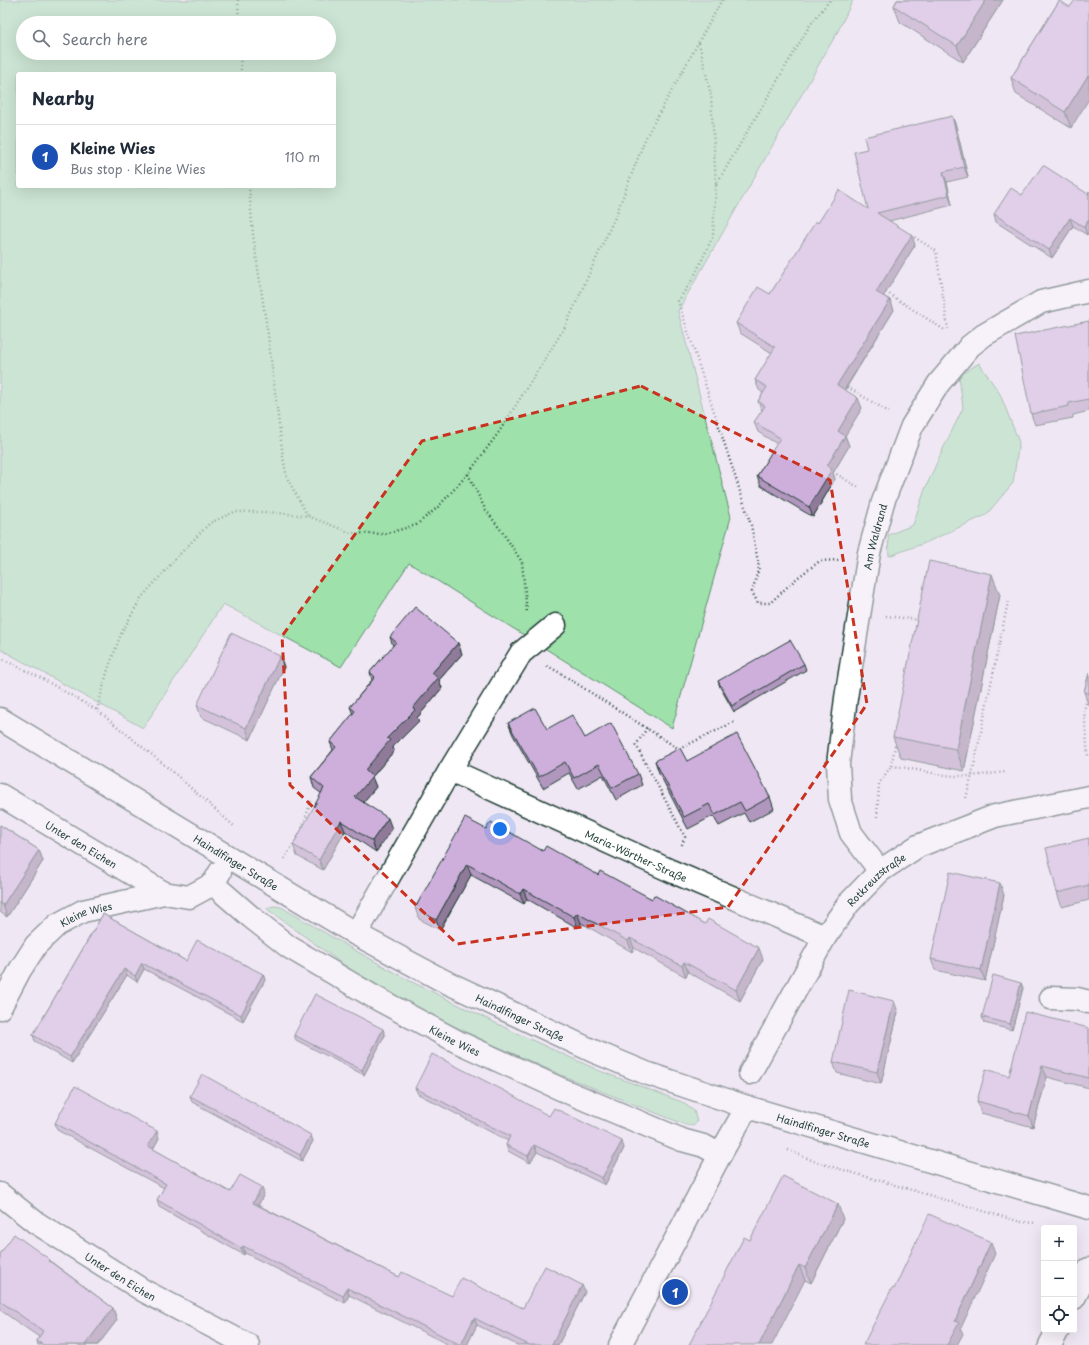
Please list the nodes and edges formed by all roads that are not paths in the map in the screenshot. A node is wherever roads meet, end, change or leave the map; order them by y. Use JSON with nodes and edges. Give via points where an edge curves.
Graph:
{"nodes":[{"id":1,"x":1089,"y":291,"type":"edge"},
{"id":2,"x":555,"y":625,"type":"dead end"},
{"id":3,"x":0,"y":719,"type":"edge"},
{"id":4,"x":450,"y":770,"type":"junction"},
{"id":5,"x":0,"y":795,"type":"edge"},
{"id":6,"x":1089,"y":797,"type":"edge"},
{"id":7,"x":228,"y":857,"type":"junction"},
{"id":8,"x":880,"y":871,"type":"junction"},
{"id":9,"x":213,"y":884,"type":"junction"},
{"id":10,"x":164,"y":893,"type":"junction"},
{"id":11,"x":356,"y":934,"type":"junction"},
{"id":12,"x":825,"y":937,"type":"junction"},
{"id":13,"x":1051,"y":998,"type":"dead end"},
{"id":14,"x":1089,"y":1002,"type":"edge"},
{"id":15,"x":0,"y":1008,"type":"edge"},
{"id":16,"x":750,"y":1073,"type":"dead end"},
{"id":17,"x":747,"y":1107,"type":"junction"},
{"id":18,"x":720,"y":1155,"type":"junction"},
{"id":19,"x":0,"y":1194,"type":"edge"},
{"id":20,"x":1089,"y":1208,"type":"edge"},
{"id":21,"x":1089,"y":1269,"type":"edge"},
{"id":22,"x":1075,"y":1297,"type":"edge"},
{"id":23,"x":1056,"y":1333,"type":"edge"},
{"id":24,"x":248,"y":1345,"type":"edge"},
{"id":25,"x":620,"y":1345,"type":"edge"},
{"id":26,"x":1050,"y":1345,"type":"edge"}],
"edges":[{"from":1,"to":8,"type":"street","name":"Am Waldrand","via":[[1041,302],[970,346],[939,383],[912,426],[883,502],[869,553],[838,764],[840,799],[851,833]]},
{"from":2,"to":4,"type":"street","via":[[525,649]]},
{"from":3,"to":7,"type":"street","name":"Haindlfinger Straße"},
{"from":4,"to":11,"type":"street"},
{"from":4,"to":12,"type":"street","name":"Maria-Wörther-Straße","via":[[671,871]]},
{"from":5,"to":10,"type":"street","name":"Unter den Eichen"},
{"from":6,"to":8,"type":"street","name":"Rotkreuzstraße","via":[[995,816],[918,846]]},
{"from":7,"to":9,"type":"street"},
{"from":7,"to":11,"type":"street","name":"Haindlfinger Straße"},
{"from":8,"to":12,"type":"street","name":"Rotkreuzstraße","via":[[849,903]]},
{"from":9,"to":10,"type":"street","name":"Kleine Wies","via":[[188,897]]},
{"from":9,"to":18,"type":"street","name":"Kleine Wies","via":[[289,947],[374,997],[452,1038],[564,1091],[682,1140],[704,1146]]},
{"from":10,"to":15,"type":"street","name":"Kleine Wies","via":[[83,911],[57,924],[36,945]]},
{"from":11,"to":17,"type":"street","name":"Haindlfinger Straße","via":[[442,980],[593,1051]]},
{"from":12,"to":16,"type":"street","name":"Rotkreuzstraße"},
{"from":13,"to":14,"type":"street"},
{"from":17,"to":18,"type":"street"},
{"from":17,"to":20,"type":"street","name":"Haindlfinger Straße"},
{"from":18,"to":25,"type":"street"},
{"from":19,"to":24,"type":"street","name":"Unter den Eichen","via":[[35,1222],[144,1291]]},
{"from":21,"to":22,"type":"street"},
{"from":23,"to":26,"type":"street"}]}
